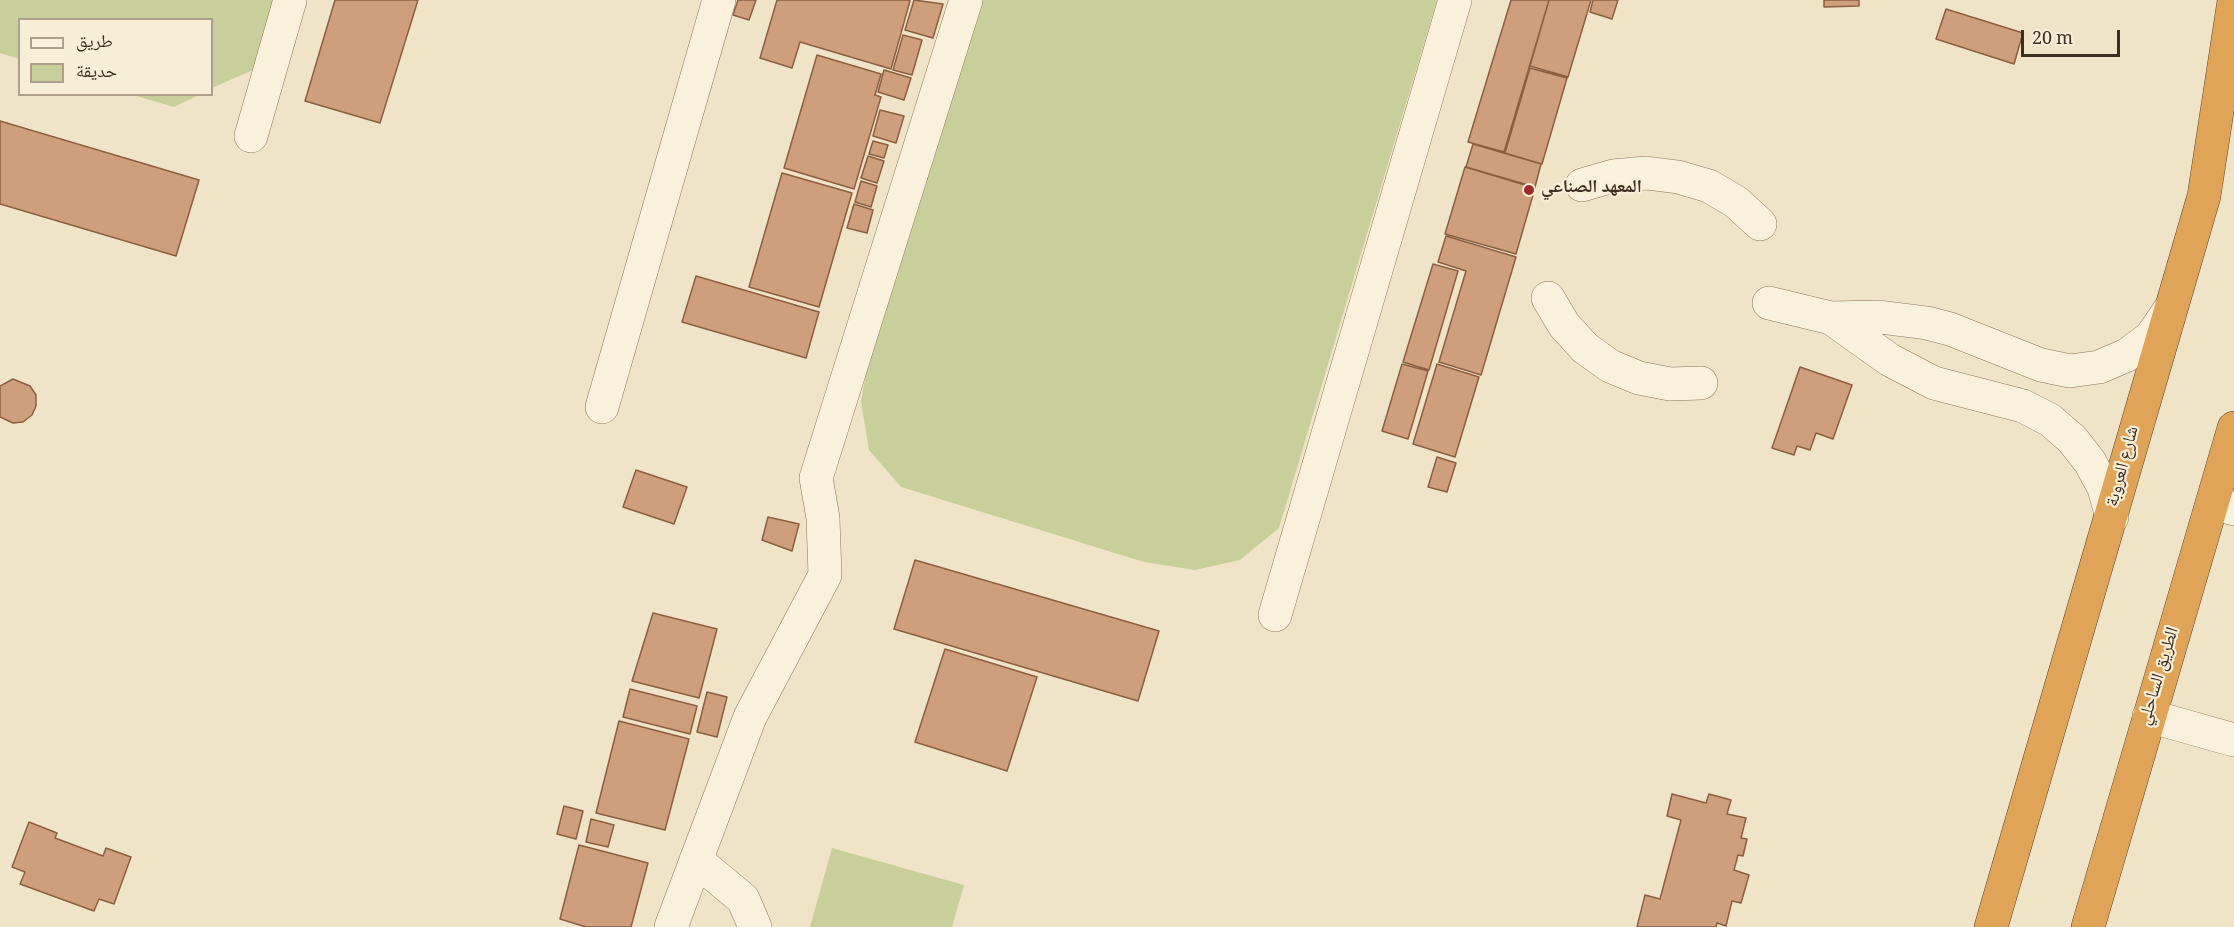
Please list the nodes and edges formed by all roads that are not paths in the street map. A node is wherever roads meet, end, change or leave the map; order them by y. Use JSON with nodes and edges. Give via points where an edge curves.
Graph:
{"nodes":[{"id":1,"x":290,"y":0,"type":"edge"},
{"id":2,"x":719,"y":0,"type":"edge"},
{"id":3,"x":966,"y":0,"type":"edge"},
{"id":4,"x":1455,"y":0,"type":"edge"},
{"id":5,"x":2233,"y":17,"type":"edge"},
{"id":6,"x":250,"y":136,"type":"dead end"},
{"id":7,"x":1582,"y":185,"type":"dead end"},
{"id":8,"x":1760,"y":224,"type":"dead end"},
{"id":9,"x":1548,"y":298,"type":"dead end"},
{"id":10,"x":1769,"y":303,"type":"dead end"},
{"id":11,"x":2168,"y":312,"type":"junction"},
{"id":12,"x":1831,"y":318,"type":"junction"},
{"id":13,"x":1701,"y":383,"type":"dead end"},
{"id":14,"x":602,"y":407,"type":"dead end"},
{"id":15,"x":2234,"y":428,"type":"edge"},
{"id":16,"x":2223,"y":507,"type":"edge"},
{"id":17,"x":2112,"y":517,"type":"junction"},
{"id":18,"x":1275,"y":615,"type":"dead end"},
{"id":19,"x":2149,"y":716,"type":"junction"},
{"id":20,"x":2234,"y":740,"type":"edge"},
{"id":21,"x":696,"y":860,"type":"junction"},
{"id":22,"x":671,"y":927,"type":"edge"},
{"id":23,"x":755,"y":927,"type":"edge"},
{"id":24,"x":1991,"y":927,"type":"edge"},
{"id":25,"x":2088,"y":927,"type":"edge"}],
"edges":[{"from":1,"to":6,"type":"street"},
{"from":2,"to":14,"type":"street"},
{"from":3,"to":21,"type":"street","via":[[816,478],[823,518],[825,575],[750,717]]},
{"from":4,"to":18,"type":"street"},
{"from":5,"to":11,"type":"highway","name":"شارع العروبة","via":[[2204,196]]},
{"from":7,"to":8,"type":"street","via":[[1646,172],[1678,177],[1708,186],[1736,202]]},
{"from":9,"to":13,"type":"street","via":[[1564,325],[1585,348],[1610,366],[1660,382]]},
{"from":10,"to":12,"type":"street"},
{"from":11,"to":12,"type":"street","via":[[2151,337],[2127,355],[2100,367],[2070,371],[2041,365],[1927,323],[1879,317]]},
{"from":11,"to":17,"type":"highway","name":"شارع العروبة"},
{"from":12,"to":17,"type":"street","via":[[1890,360],[1934,383],[2023,406],[2050,420],[2090,462],[2104,488]]},
{"from":15,"to":16,"type":"highway","name":"الطريق الساحلي"},
{"from":16,"to":19,"type":"highway","name":"الطريق الساحلي"},
{"from":17,"to":24,"type":"highway","name":"شارع العروبة"},
{"from":19,"to":20,"type":"street"},
{"from":19,"to":25,"type":"highway","name":"الطريق الساحلي"},
{"from":21,"to":22,"type":"street"},
{"from":21,"to":23,"type":"street","via":[[743,899]]}]}
